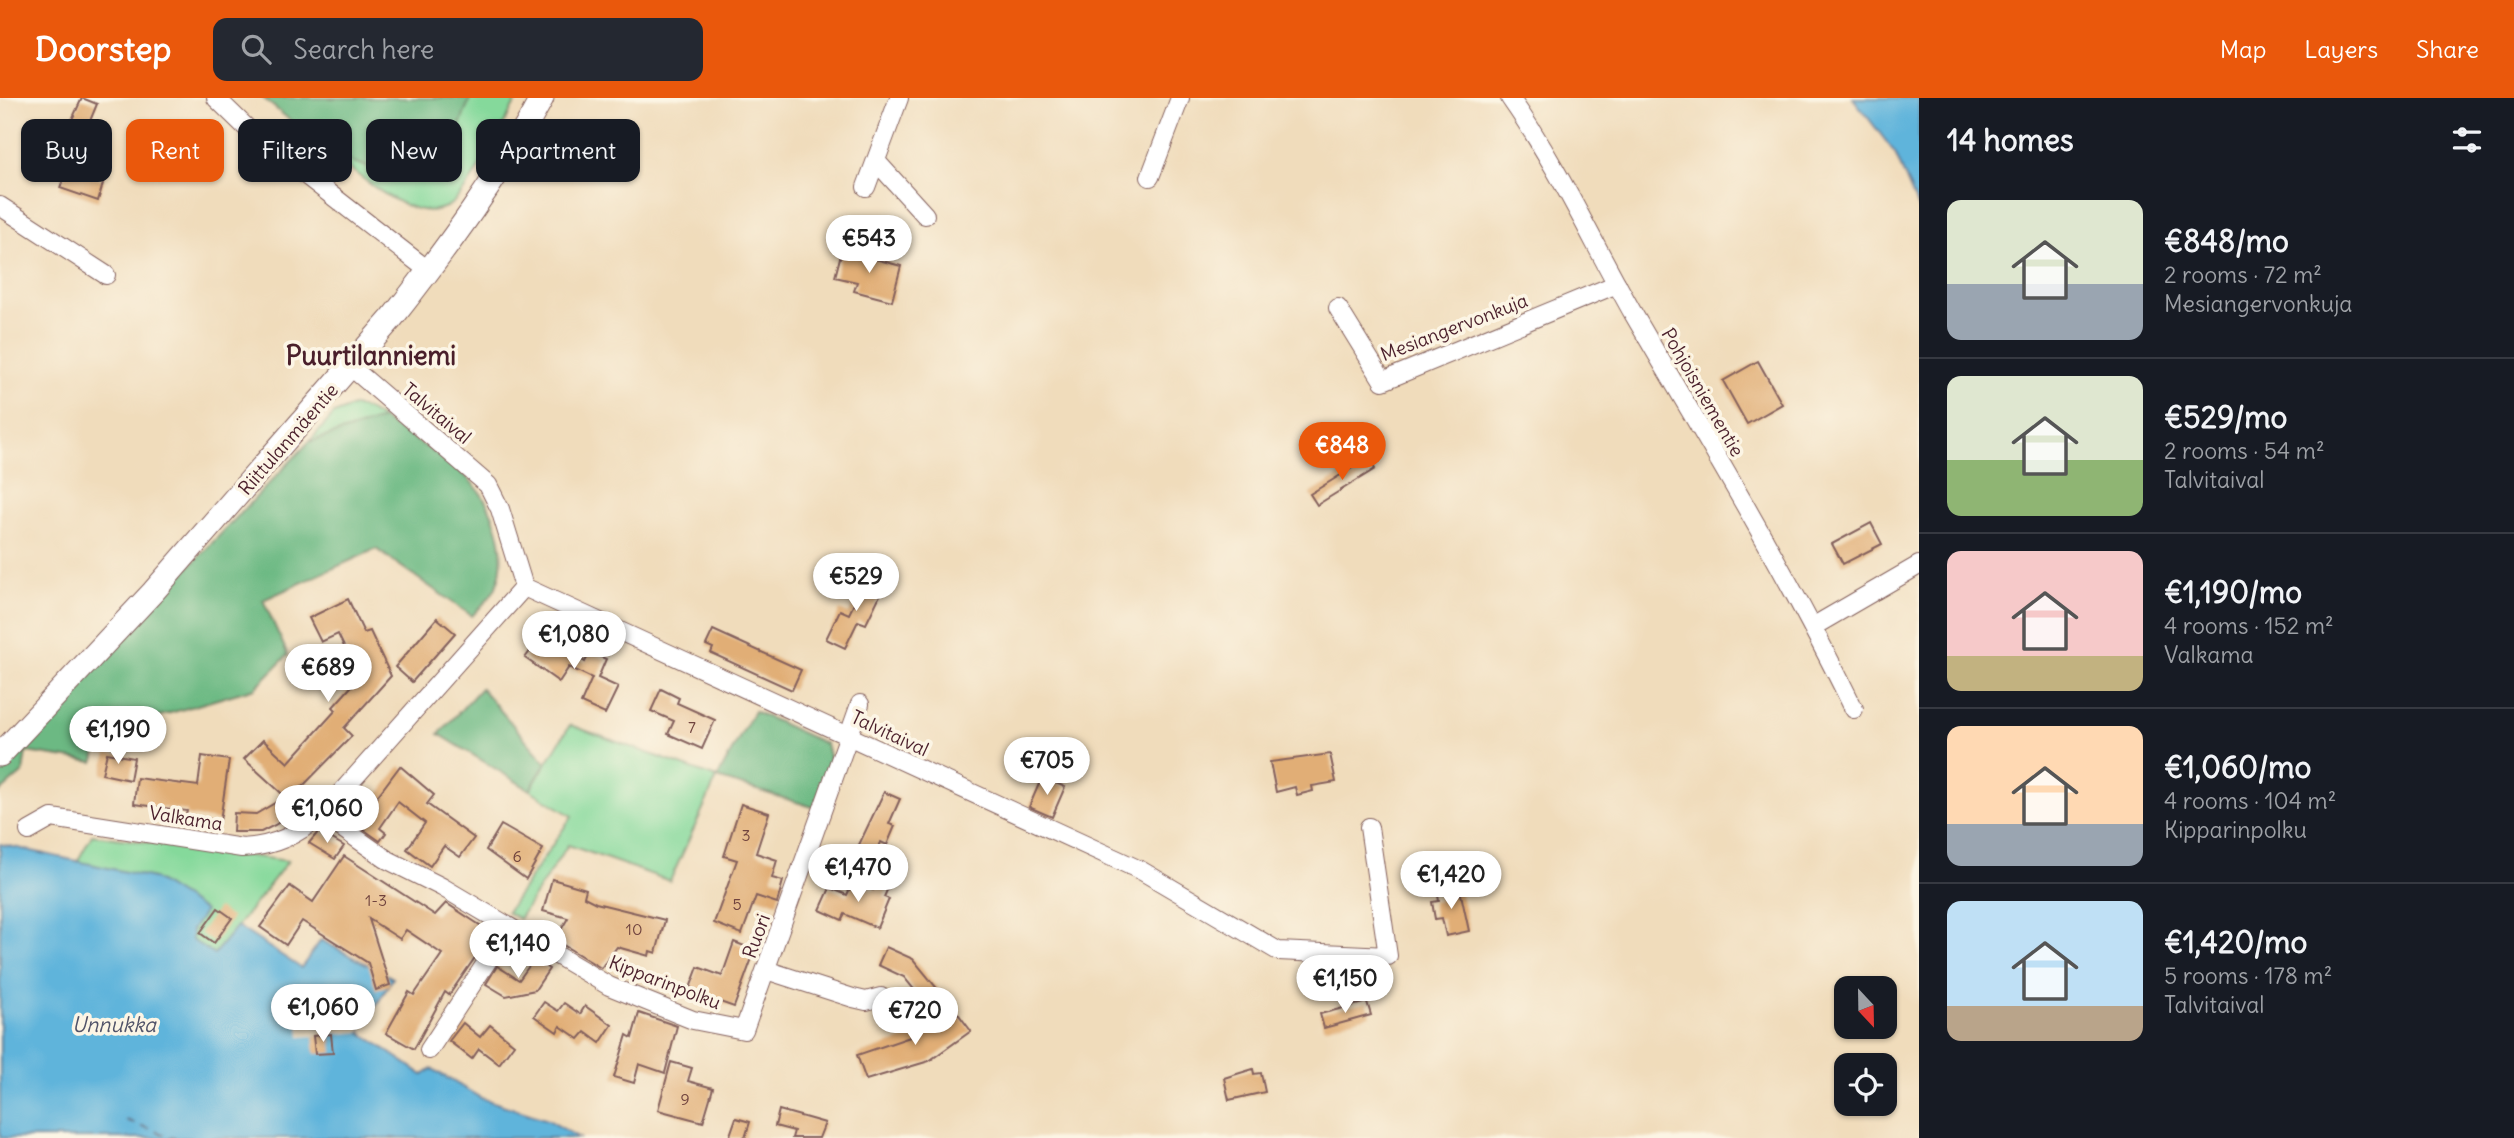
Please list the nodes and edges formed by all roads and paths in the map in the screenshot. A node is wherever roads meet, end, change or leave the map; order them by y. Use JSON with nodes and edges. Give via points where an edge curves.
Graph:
{"nodes":[{"id":1,"x":216,"y":98,"type":"edge"},
{"id":2,"x":542,"y":98,"type":"edge"},
{"id":3,"x":900,"y":98,"type":"edge"},
{"id":4,"x":1180,"y":98,"type":"edge"},
{"id":5,"x":1510,"y":98,"type":"edge"},
{"id":6,"x":876,"y":161,"type":"junction"},
{"id":7,"x":1150,"y":177,"type":"dead end"},
{"id":8,"x":866,"y":187,"type":"dead end"},
{"id":9,"x":0,"y":206,"type":"edge"},
{"id":10,"x":925,"y":215,"type":"dead end"},
{"id":11,"x":429,"y":271,"type":"junction"},
{"id":12,"x":106,"y":275,"type":"dead end"},
{"id":13,"x":1617,"y":284,"type":"junction"},
{"id":14,"x":1338,"y":308,"type":"dead end"},
{"id":15,"x":351,"y":367,"type":"junction"},
{"id":16,"x":1919,"y":565,"type":"edge"},
{"id":17,"x":524,"y":587,"type":"junction"},
{"id":18,"x":1814,"y":626,"type":"junction"},
{"id":19,"x":860,"y":704,"type":"dead end"},
{"id":20,"x":1854,"y":709,"type":"dead end"},
{"id":21,"x":849,"y":737,"type":"junction"},
{"id":22,"x":0,"y":755,"type":"edge"},
{"id":23,"x":322,"y":814,"type":"junction"},
{"id":24,"x":1369,"y":827,"type":"dead end"},
{"id":25,"x":29,"y":831,"type":"dead end"},
{"id":26,"x":509,"y":928,"type":"junction"},
{"id":27,"x":766,"y":970,"type":"junction"},
{"id":28,"x":881,"y":997,"type":"dead end"},
{"id":29,"x":744,"y":1030,"type":"joint"},
{"id":30,"x":429,"y":1050,"type":"dead end"}],
"edges":[{"from":1,"to":11,"type":"street","via":[[254,135]]},
{"from":2,"to":11,"type":"street","name":"Riittulanmäentie","via":[[518,143]]},
{"from":3,"to":6,"type":"street"},
{"from":4,"to":7,"type":"street"},
{"from":5,"to":13,"type":"street","name":"Pohjoisniementie","via":[[1536,136]]},
{"from":6,"to":8,"type":"street"},
{"from":6,"to":10,"type":"street"},
{"from":9,"to":12,"type":"street"},
{"from":11,"to":15,"type":"street","name":"Riittulanmäentie"},
{"from":13,"to":14,"type":"street","name":"Mesiangervonkuja","via":[[1383,381]]},
{"from":13,"to":18,"type":"street","name":"Pohjoisniementie"},
{"from":15,"to":17,"type":"street","name":"Talvitaival","via":[[488,485]]},
{"from":15,"to":22,"type":"street","name":"Riittulanmäentie","via":[[153,592]]},
{"from":16,"to":18,"type":"street"},
{"from":17,"to":21,"type":"street","name":"Talvitaival"},
{"from":17,"to":23,"type":"street","name":"Valkama"},
{"from":18,"to":20,"type":"street","name":"Pohjoisniementie"},
{"from":19,"to":21,"type":"street","name":"Ruori"},
{"from":21,"to":24,"type":"street","name":"Talvitaival","via":[[1142,871],[1279,951],[1388,956]]},
{"from":21,"to":27,"type":"street","name":"Ruori"},
{"from":23,"to":25,"type":"street","name":"Valkama","via":[[287,839],[266,847],[242,848],[52,818]]},
{"from":23,"to":26,"type":"street","name":"Kipparinpolku","via":[[386,859]]},
{"from":26,"to":29,"type":"street","name":"Kipparinpolku","via":[[609,986],[693,1020]]},
{"from":26,"to":30,"type":"street"},
{"from":27,"to":28,"type":"street","via":[[853,999]]},
{"from":27,"to":29,"type":"street","name":"Ruori"}]}
